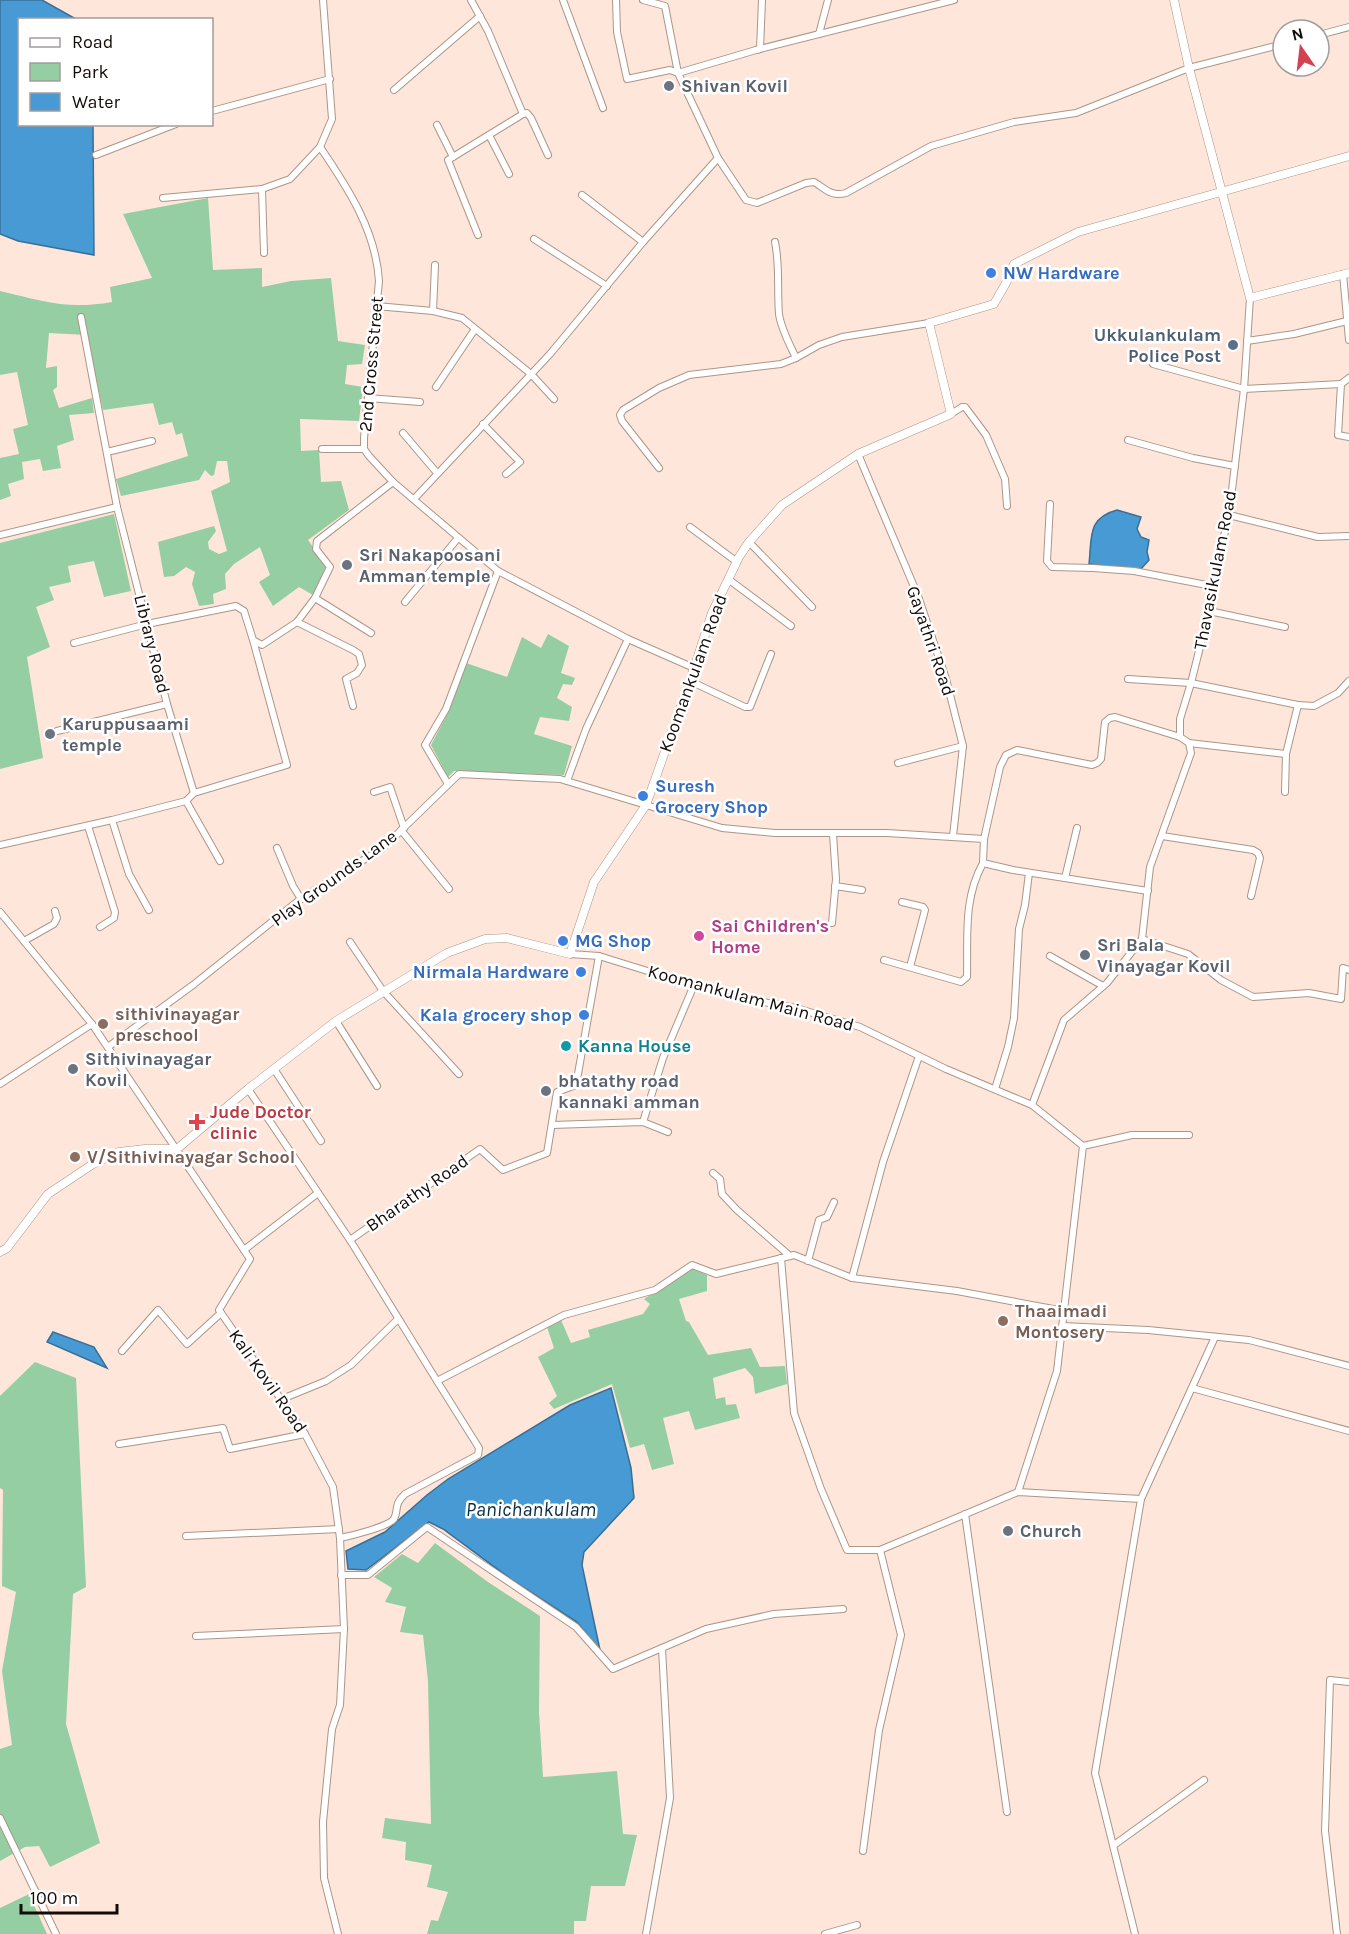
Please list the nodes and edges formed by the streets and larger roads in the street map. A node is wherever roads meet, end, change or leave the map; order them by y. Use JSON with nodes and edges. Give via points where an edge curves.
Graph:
{"nodes":[{"id":1,"x":323,"y":0,"type":"edge"},
{"id":2,"x":471,"y":0,"type":"edge"},
{"id":3,"x":563,"y":0,"type":"edge"},
{"id":4,"x":616,"y":0,"type":"edge"},
{"id":5,"x":643,"y":0,"type":"edge"},
{"id":6,"x":762,"y":0,"type":"edge"},
{"id":7,"x":828,"y":0,"type":"edge"},
{"id":8,"x":954,"y":0,"type":"edge"},
{"id":9,"x":1174,"y":0,"type":"edge"},
{"id":10,"x":480,"y":16,"type":"junction"},
{"id":11,"x":1349,"y":27,"type":"edge"},
{"id":12,"x":1331,"y":32,"type":"edge"},
{"id":13,"x":819,"y":34,"type":"junction"},
{"id":14,"x":1271,"y":47,"type":"edge"},
{"id":15,"x":756,"y":50,"type":"junction"},
{"id":16,"x":1189,"y":68,"type":"junction"},
{"id":17,"x":678,"y":72,"type":"junction"},
{"id":18,"x":330,"y":79,"type":"junction"},
{"id":19,"x":394,"y":90,"type":"dead end"},
{"id":20,"x":603,"y":108,"type":"dead end"},
{"id":21,"x":213,"y":111,"type":"edge"},
{"id":22,"x":523,"y":114,"type":"junction"},
{"id":23,"x":437,"y":125,"type":"dead end"},
{"id":24,"x":171,"y":126,"type":"edge"},
{"id":25,"x":489,"y":135,"type":"junction"},
{"id":26,"x":320,"y":147,"type":"junction"},
{"id":27,"x":548,"y":154,"type":"dead end"},
{"id":28,"x":96,"y":155,"type":"dead end"},
{"id":29,"x":1349,"y":156,"type":"edge"},
{"id":30,"x":453,"y":157,"type":"junction"},
{"id":31,"x":718,"y":158,"type":"junction"},
{"id":32,"x":509,"y":174,"type":"dead end"},
{"id":33,"x":262,"y":189,"type":"junction"},
{"id":34,"x":1222,"y":191,"type":"junction"},
{"id":35,"x":582,"y":195,"type":"dead end"},
{"id":36,"x":163,"y":198,"type":"dead end"},
{"id":37,"x":477,"y":235,"type":"dead end"},
{"id":38,"x":534,"y":239,"type":"dead end"},
{"id":39,"x":644,"y":242,"type":"junction"},
{"id":40,"x":776,"y":242,"type":"dead end"},
{"id":41,"x":264,"y":253,"type":"dead end"},
{"id":42,"x":435,"y":265,"type":"dead end"},
{"id":43,"x":1346,"y":274,"type":"edge"},
{"id":44,"x":607,"y":286,"type":"junction"},
{"id":45,"x":1250,"y":298,"type":"junction"},
{"id":46,"x":376,"y":306,"type":"junction"},
{"id":47,"x":433,"y":311,"type":"junction"},
{"id":48,"x":81,"y":316,"type":"dead end"},
{"id":49,"x":1347,"y":321,"type":"junction"},
{"id":50,"x":928,"y":323,"type":"junction"},
{"id":51,"x":475,"y":329,"type":"junction"},
{"id":52,"x":1349,"y":340,"type":"edge"},
{"id":53,"x":1247,"y":341,"type":"junction"},
{"id":54,"x":796,"y":358,"type":"junction"},
{"id":55,"x":1154,"y":364,"type":"dead end"},
{"id":56,"x":531,"y":374,"type":"junction"},
{"id":57,"x":1349,"y":378,"type":"edge"},
{"id":58,"x":1341,"y":384,"type":"junction"},
{"id":59,"x":436,"y":387,"type":"dead end"},
{"id":60,"x":1244,"y":389,"type":"junction"},
{"id":61,"x":368,"y":398,"type":"junction"},
{"id":62,"x":554,"y":399,"type":"dead end"},
{"id":63,"x":420,"y":402,"type":"dead end"},
{"id":64,"x":951,"y":414,"type":"junction"},
{"id":65,"x":483,"y":424,"type":"junction"},
{"id":66,"x":403,"y":433,"type":"dead end"},
{"id":67,"x":1349,"y":437,"type":"edge"},
{"id":68,"x":1128,"y":440,"type":"dead end"},
{"id":69,"x":152,"y":441,"type":"dead end"},
{"id":70,"x":322,"y":449,"type":"dead end"},
{"id":71,"x":364,"y":449,"type":"junction"},
{"id":72,"x":107,"y":452,"type":"junction"},
{"id":73,"x":858,"y":454,"type":"junction"},
{"id":74,"x":1235,"y":466,"type":"junction"},
{"id":75,"x":659,"y":468,"type":"dead end"},
{"id":76,"x":437,"y":472,"type":"junction"},
{"id":77,"x":506,"y":474,"type":"dead end"},
{"id":78,"x":393,"y":482,"type":"junction"},
{"id":79,"x":414,"y":499,"type":"junction"},
{"id":80,"x":1050,"y":504,"type":"dead end"},
{"id":81,"x":1007,"y":506,"type":"dead end"},
{"id":82,"x":117,"y":507,"type":"junction"},
{"id":83,"x":1229,"y":515,"type":"junction"},
{"id":84,"x":690,"y":527,"type":"dead end"},
{"id":85,"x":0,"y":535,"type":"edge"},
{"id":86,"x":1349,"y":536,"type":"edge"},
{"id":87,"x":458,"y":538,"type":"junction"},
{"id":88,"x":749,"y":542,"type":"junction"},
{"id":89,"x":737,"y":562,"type":"junction"},
{"id":90,"x":498,"y":571,"type":"junction"},
{"id":91,"x":728,"y":579,"type":"junction"},
{"id":92,"x":1212,"y":586,"type":"junction"},
{"id":93,"x":315,"y":598,"type":"junction"},
{"id":94,"x":405,"y":602,"type":"dead end"},
{"id":95,"x":812,"y":607,"type":"dead end"},
{"id":96,"x":1209,"y":611,"type":"junction"},
{"id":97,"x":297,"y":622,"type":"junction"},
{"id":98,"x":147,"y":624,"type":"junction"},
{"id":99,"x":792,"y":626,"type":"dead end"},
{"id":100,"x":1285,"y":627,"type":"dead end"},
{"id":101,"x":371,"y":633,"type":"dead end"},
{"id":102,"x":628,"y":639,"type":"junction"},
{"id":103,"x":253,"y":640,"type":"junction"},
{"id":104,"x":74,"y":643,"type":"dead end"},
{"id":105,"x":771,"y":654,"type":"dead end"},
{"id":106,"x":694,"y":668,"type":"junction"},
{"id":107,"x":1128,"y":679,"type":"dead end"},
{"id":108,"x":690,"y":681,"type":"junction"},
{"id":109,"x":1349,"y":681,"type":"edge"},
{"id":110,"x":1191,"y":683,"type":"junction"},
{"id":111,"x":167,"y":705,"type":"junction"},
{"id":112,"x":1298,"y":705,"type":"junction"},
{"id":113,"x":353,"y":706,"type":"dead end"},
{"id":114,"x":57,"y":731,"type":"dead end"},
{"id":115,"x":1180,"y":737,"type":"junction"},
{"id":116,"x":1189,"y":743,"type":"junction"},
{"id":117,"x":963,"y":746,"type":"junction"},
{"id":118,"x":1286,"y":753,"type":"junction"},
{"id":119,"x":898,"y":763,"type":"dead end"},
{"id":120,"x":567,"y":780,"type":"junction"},
{"id":121,"x":448,"y":784,"type":"junction"},
{"id":122,"x":374,"y":792,"type":"dead end"},
{"id":123,"x":1285,"y":792,"type":"dead end"},
{"id":124,"x":194,"y":793,"type":"junction"},
{"id":125,"x":186,"y":801,"type":"junction"},
{"id":126,"x":646,"y":805,"type":"junction"},
{"id":127,"x":112,"y":820,"type":"junction"},
{"id":128,"x":88,"y":826,"type":"junction"},
{"id":129,"x":1077,"y":828,"type":"dead end"},
{"id":130,"x":402,"y":829,"type":"junction"},
{"id":131,"x":833,"y":834,"type":"junction"},
{"id":132,"x":953,"y":836,"type":"junction"},
{"id":133,"x":1162,"y":836,"type":"junction"},
{"id":134,"x":984,"y":839,"type":"junction"},
{"id":135,"x":0,"y":845,"type":"edge"},
{"id":136,"x":277,"y":848,"type":"dead end"},
{"id":137,"x":220,"y":861,"type":"dead end"},
{"id":138,"x":983,"y":862,"type":"junction"},
{"id":139,"x":1029,"y":873,"type":"junction"},
{"id":140,"x":1065,"y":878,"type":"junction"},
{"id":141,"x":835,"y":886,"type":"junction"},
{"id":142,"x":449,"y":889,"type":"dead end"},
{"id":143,"x":862,"y":890,"type":"dead end"},
{"id":144,"x":1148,"y":891,"type":"junction"},
{"id":145,"x":1251,"y":896,"type":"dead end"},
{"id":146,"x":301,"y":899,"type":"junction"},
{"id":147,"x":902,"y":902,"type":"dead end"},
{"id":148,"x":148,"y":910,"type":"dead end"},
{"id":149,"x":55,"y":911,"type":"dead end"},
{"id":150,"x":0,"y":912,"type":"edge"},
{"id":151,"x":831,"y":923,"type":"dead end"},
{"id":152,"x":100,"y":927,"type":"dead end"},
{"id":153,"x":1142,"y":939,"type":"junction"},
{"id":154,"x":24,"y":941,"type":"junction"},
{"id":155,"x":350,"y":942,"type":"dead end"},
{"id":156,"x":570,"y":954,"type":"junction"},
{"id":157,"x":599,"y":956,"type":"junction"},
{"id":158,"x":1050,"y":956,"type":"dead end"},
{"id":159,"x":884,"y":960,"type":"dead end"},
{"id":160,"x":910,"y":967,"type":"junction"},
{"id":161,"x":1349,"y":970,"type":"edge"},
{"id":162,"x":694,"y":986,"type":"junction"},
{"id":163,"x":1103,"y":986,"type":"junction"},
{"id":164,"x":383,"y":991,"type":"junction"},
{"id":165,"x":336,"y":1022,"type":"junction"},
{"id":166,"x":92,"y":1024,"type":"junction"},
{"id":167,"x":108,"y":1047,"type":"junction"},
{"id":168,"x":919,"y":1056,"type":"junction"},
{"id":169,"x":274,"y":1069,"type":"junction"},
{"id":170,"x":459,"y":1074,"type":"dead end"},
{"id":171,"x":0,"y":1084,"type":"edge"},
{"id":172,"x":377,"y":1086,"type":"dead end"},
{"id":173,"x":248,"y":1089,"type":"junction"},
{"id":174,"x":995,"y":1089,"type":"junction"},
{"id":175,"x":1032,"y":1105,"type":"junction"},
{"id":176,"x":643,"y":1122,"type":"junction"},
{"id":177,"x":552,"y":1125,"type":"junction"},
{"id":178,"x":668,"y":1132,"type":"dead end"},
{"id":179,"x":1190,"y":1135,"type":"dead end"},
{"id":180,"x":321,"y":1141,"type":"dead end"},
{"id":181,"x":1083,"y":1146,"type":"junction"},
{"id":182,"x":177,"y":1149,"type":"junction"},
{"id":183,"x":713,"y":1173,"type":"dead end"},
{"id":184,"x":318,"y":1193,"type":"junction"},
{"id":185,"x":834,"y":1202,"type":"dead end"},
{"id":186,"x":350,"y":1240,"type":"junction"},
{"id":187,"x":244,"y":1250,"type":"junction"},
{"id":188,"x":0,"y":1252,"type":"edge"},
{"id":189,"x":789,"y":1256,"type":"junction"},
{"id":190,"x":781,"y":1258,"type":"junction"},
{"id":191,"x":808,"y":1261,"type":"junction"},
{"id":192,"x":852,"y":1278,"type":"junction"},
{"id":193,"x":1064,"y":1311,"type":"junction"},
{"id":194,"x":220,"y":1312,"type":"junction"},
{"id":195,"x":398,"y":1319,"type":"junction"},
{"id":196,"x":1062,"y":1326,"type":"junction"},
{"id":197,"x":1215,"y":1337,"type":"junction"},
{"id":198,"x":122,"y":1351,"type":"dead end"},
{"id":199,"x":1349,"y":1366,"type":"edge"},
{"id":200,"x":437,"y":1381,"type":"junction"},
{"id":201,"x":1192,"y":1388,"type":"junction"},
{"id":202,"x":282,"y":1399,"type":"junction"},
{"id":203,"x":1349,"y":1431,"type":"edge"},
{"id":204,"x":305,"y":1434,"type":"junction"},
{"id":205,"x":119,"y":1444,"type":"dead end"},
{"id":206,"x":1018,"y":1492,"type":"junction"},
{"id":207,"x":1141,"y":1499,"type":"junction"},
{"id":208,"x":965,"y":1514,"type":"junction"},
{"id":209,"x":339,"y":1529,"type":"junction"},
{"id":210,"x":186,"y":1536,"type":"dead end"},
{"id":211,"x":340,"y":1538,"type":"junction"},
{"id":212,"x":880,"y":1550,"type":"junction"},
{"id":213,"x":341,"y":1575,"type":"junction"},
{"id":214,"x":843,"y":1609,"type":"dead end"},
{"id":215,"x":344,"y":1629,"type":"junction"},
{"id":216,"x":196,"y":1636,"type":"dead end"},
{"id":217,"x":662,"y":1648,"type":"junction"},
{"id":218,"x":1349,"y":1682,"type":"edge"},
{"id":219,"x":1204,"y":1780,"type":"dead end"},
{"id":220,"x":1006,"y":1812,"type":"dead end"},
{"id":221,"x":0,"y":1818,"type":"edge"},
{"id":222,"x":1114,"y":1845,"type":"junction"},
{"id":223,"x":863,"y":1851,"type":"dead end"},
{"id":224,"x":857,"y":1925,"type":"dead end"},
{"id":225,"x":56,"y":1934,"type":"edge"},
{"id":226,"x":338,"y":1934,"type":"edge"},
{"id":227,"x":646,"y":1934,"type":"edge"},
{"id":228,"x":827,"y":1934,"type":"edge"},
{"id":229,"x":1135,"y":1934,"type":"edge"},
{"id":230,"x":1337,"y":1934,"type":"edge"}],
"edges":[{"from":1,"to":18,"type":"street"},
{"from":2,"to":10,"type":"street"},
{"from":3,"to":20,"type":"street"},
{"from":4,"to":17,"type":"street","via":[[617,32],[627,79],[670,70]]},
{"from":5,"to":17,"type":"street","via":[[665,6]]},
{"from":6,"to":15,"type":"street","via":[[760,49]]},
{"from":7,"to":13,"type":"street"},
{"from":8,"to":13,"type":"street"},
{"from":9,"to":16,"type":"street","name":"Thavasikulam Road"},
{"from":10,"to":19,"type":"street"},
{"from":10,"to":22,"type":"street"},
{"from":11,"to":12,"type":"street"},
{"from":13,"to":15,"type":"street"},
{"from":14,"to":16,"type":"street"},
{"from":15,"to":17,"type":"street"},
{"from":16,"to":31,"type":"street","via":[[1076,113],[1014,122],[931,146],[837,196],[814,182],[757,202],[746,200]]},
{"from":16,"to":34,"type":"street","name":"Thavasikulam Road"},
{"from":17,"to":31,"type":"street"},
{"from":18,"to":21,"type":"street"},
{"from":18,"to":26,"type":"street","via":[[332,119]]},
{"from":22,"to":25,"type":"street"},
{"from":22,"to":27,"type":"street","via":[[531,118]]},
{"from":23,"to":30,"type":"street"},
{"from":24,"to":28,"type":"street"},
{"from":25,"to":30,"type":"street"},
{"from":25,"to":32,"type":"street"},
{"from":26,"to":33,"type":"street","via":[[290,179]]},
{"from":26,"to":46,"type":"street","name":"2nd Cross Street","via":[[346,184],[368,231],[380,281]]},
{"from":29,"to":34,"type":"street"},
{"from":30,"to":37,"type":"street","via":[[448,165]]},
{"from":31,"to":39,"type":"street"},
{"from":33,"to":36,"type":"street"},
{"from":33,"to":41,"type":"street"},
{"from":34,"to":45,"type":"street","name":"Thavasikulam Road"},
{"from":34,"to":50,"type":"street","via":[[1078,232],[1014,264],[994,304]]},
{"from":35,"to":39,"type":"street"},
{"from":38,"to":44,"type":"street"},
{"from":39,"to":44,"type":"street"},
{"from":40,"to":54,"type":"street","via":[[779,316]]},
{"from":42,"to":47,"type":"street"},
{"from":43,"to":45,"type":"street"},
{"from":43,"to":49,"type":"street"},
{"from":44,"to":56,"type":"street"},
{"from":45,"to":53,"type":"street","name":"Thavasikulam Road"},
{"from":46,"to":47,"type":"street"},
{"from":46,"to":61,"type":"street","name":"2nd Cross Street"},
{"from":47,"to":51,"type":"street","via":[[462,318]]},
{"from":48,"to":72,"type":"street","name":"Library Road"},
{"from":49,"to":52,"type":"street"},
{"from":49,"to":53,"type":"street"},
{"from":50,"to":54,"type":"street","via":[[842,337]]},
{"from":50,"to":64,"type":"street"},
{"from":51,"to":56,"type":"street"},
{"from":51,"to":59,"type":"street"},
{"from":53,"to":60,"type":"street","name":"Thavasikulam Road"},
{"from":54,"to":75,"type":"street","via":[[760,368],[689,375],[658,388],[623,410],[622,421]]},
{"from":55,"to":60,"type":"street"},
{"from":56,"to":62,"type":"street"},
{"from":56,"to":65,"type":"street"},
{"from":57,"to":58,"type":"street"},
{"from":58,"to":60,"type":"street"},
{"from":58,"to":67,"type":"street","via":[[1338,435]]},
{"from":60,"to":74,"type":"street","name":"Thavasikulam Road"},
{"from":61,"to":63,"type":"street"},
{"from":61,"to":71,"type":"street","name":"2nd Cross Street"},
{"from":64,"to":73,"type":"street","name":"Koomankulam Road"},
{"from":64,"to":81,"type":"street","via":[[965,407],[986,435],[1005,479]]},
{"from":65,"to":76,"type":"street"},
{"from":65,"to":77,"type":"street","via":[[520,462]]},
{"from":66,"to":76,"type":"street"},
{"from":68,"to":74,"type":"street"},
{"from":69,"to":72,"type":"street"},
{"from":70,"to":71,"type":"street"},
{"from":71,"to":78,"type":"street","name":"2nd Cross Street"},
{"from":72,"to":82,"type":"street","name":"Library Road"},
{"from":73,"to":88,"type":"street","name":"Koomankulam Road","via":[[782,505]]},
{"from":73,"to":117,"type":"street","name":"Gayathri Road","via":[[918,596],[946,678]]},
{"from":74,"to":83,"type":"street","name":"Thavasikulam Road"},
{"from":76,"to":79,"type":"street"},
{"from":78,"to":79,"type":"street","name":"2nd Cross Street"},
{"from":78,"to":93,"type":"street","via":[[317,541],[316,549],[330,567]]},
{"from":79,"to":87,"type":"street","name":"2nd Cross Street"},
{"from":80,"to":92,"type":"street","via":[[1047,561],[1052,567],[1134,571]]},
{"from":82,"to":85,"type":"street"},
{"from":82,"to":98,"type":"street","name":"Library Road"},
{"from":83,"to":86,"type":"street","via":[[1318,537]]},
{"from":83,"to":92,"type":"street","name":"Thavasikulam Road"},
{"from":84,"to":89,"type":"street"},
{"from":87,"to":90,"type":"street","name":"2nd Cross Street"},
{"from":87,"to":94,"type":"street"},
{"from":88,"to":89,"type":"street","name":"Koomankulam Road"},
{"from":88,"to":95,"type":"street"},
{"from":89,"to":91,"type":"street","name":"Koomankulam Road"},
{"from":90,"to":102,"type":"street","name":"2nd Cross Street"},
{"from":90,"to":121,"type":"street","via":[[446,709],[425,745]]},
{"from":91,"to":99,"type":"street"},
{"from":91,"to":106,"type":"street","name":"Koomankulam Road"},
{"from":92,"to":96,"type":"street","name":"Thavasikulam Road"},
{"from":93,"to":97,"type":"street"},
{"from":93,"to":101,"type":"street"},
{"from":96,"to":100,"type":"street"},
{"from":96,"to":110,"type":"street","name":"Thavasikulam Road"},
{"from":97,"to":103,"type":"street","via":[[262,645]]},
{"from":97,"to":113,"type":"street","via":[[358,654],[362,665],[346,679]]},
{"from":98,"to":103,"type":"street","via":[[236,606],[243,611]]},
{"from":98,"to":104,"type":"street"},
{"from":98,"to":111,"type":"street","name":"Library Road"},
{"from":102,"to":106,"type":"street","name":"2nd Cross Street"},
{"from":102,"to":120,"type":"street"},
{"from":103,"to":124,"type":"street","via":[[286,765]]},
{"from":105,"to":108,"type":"street","via":[[750,707]]},
{"from":106,"to":108,"type":"street","name":"Koomankulam Road"},
{"from":107,"to":110,"type":"street"},
{"from":108,"to":126,"type":"street","name":"Koomankulam Road"},
{"from":109,"to":112,"type":"street","via":[[1338,693],[1314,706]]},
{"from":110,"to":112,"type":"street"},
{"from":110,"to":115,"type":"street","name":"Thavasikulam Road","via":[[1180,719]]},
{"from":111,"to":114,"type":"street"},
{"from":111,"to":124,"type":"street","name":"Library Road"},
{"from":112,"to":118,"type":"street"},
{"from":115,"to":116,"type":"street"},
{"from":115,"to":134,"type":"street","via":[[1115,717],[1105,722],[1101,759],[1092,765],[1017,750],[1006,755]]},
{"from":116,"to":118,"type":"street"},
{"from":116,"to":133,"type":"street","via":[[1191,753]]},
{"from":117,"to":119,"type":"street"},
{"from":117,"to":132,"type":"street","name":"Gayathri Road"},
{"from":118,"to":123,"type":"street"},
{"from":120,"to":121,"type":"street","name":"Play Grounds Lane","via":[[459,774]]},
{"from":120,"to":126,"type":"street","name":"Play Grounds Lane"},
{"from":121,"to":130,"type":"street","name":"Play Grounds Lane"},
{"from":122,"to":130,"type":"street","via":[[390,787]]},
{"from":124,"to":125,"type":"street"},
{"from":125,"to":127,"type":"street"},
{"from":125,"to":137,"type":"street"},
{"from":126,"to":131,"type":"street","name":"Play Grounds Lane","via":[[722,828]]},
{"from":126,"to":156,"type":"street","name":"Koomankulam Road","via":[[594,882]]},
{"from":127,"to":128,"type":"street"},
{"from":127,"to":148,"type":"street","via":[[129,874]]},
{"from":128,"to":135,"type":"street"},
{"from":128,"to":152,"type":"street","via":[[115,912],[114,918]]},
{"from":129,"to":140,"type":"street"},
{"from":130,"to":142,"type":"street"},
{"from":130,"to":146,"type":"street","name":"Play Grounds Lane","via":[[384,847]]},
{"from":131,"to":132,"type":"street","name":"Play Grounds Lane"},
{"from":131,"to":141,"type":"street"},
{"from":132,"to":134,"type":"street","name":"Play Grounds Lane"},
{"from":133,"to":144,"type":"street","via":[[1150,867]]},
{"from":133,"to":145,"type":"street","via":[[1258,853]]},
{"from":134,"to":138,"type":"street"},
{"from":136,"to":146,"type":"street"},
{"from":138,"to":139,"type":"street"},
{"from":138,"to":160,"type":"street","via":[[968,903],[965,981]]},
{"from":139,"to":140,"type":"street"},
{"from":139,"to":174,"type":"street","via":[[1019,929],[1014,1018]]},
{"from":140,"to":144,"type":"street"},
{"from":141,"to":143,"type":"street"},
{"from":141,"to":151,"type":"street"},
{"from":144,"to":153,"type":"street"},
{"from":146,"to":167,"type":"street","name":"Play Grounds Lane"},
{"from":147,"to":160,"type":"street","via":[[926,910]]},
{"from":149,"to":154,"type":"street","via":[[54,924]]},
{"from":150,"to":154,"type":"street"},
{"from":153,"to":161,"type":"street","via":[[1188,954],[1221,980],[1253,997],[1309,993],[1341,999],[1343,968]]},
{"from":153,"to":163,"type":"street"},
{"from":154,"to":166,"type":"street"},
{"from":155,"to":164,"type":"street"},
{"from":156,"to":157,"type":"street","name":"Koomankulam Main Road"},
{"from":156,"to":164,"type":"street","name":"Koomankulam Main Road","via":[[507,938],[485,939],[447,953]]},
{"from":157,"to":162,"type":"street","name":"Koomankulam Main Road"},
{"from":157,"to":177,"type":"street","name":"Bharathy Road","via":[[576,1085],[557,1092]]},
{"from":158,"to":163,"type":"street"},
{"from":159,"to":160,"type":"street"},
{"from":162,"to":168,"type":"street","name":"Koomankulam Main Road","via":[[796,1008],[860,1027]]},
{"from":162,"to":176,"type":"street","via":[[663,1058]]},
{"from":163,"to":175,"type":"street","via":[[1064,1020]]},
{"from":164,"to":165,"type":"street","name":"Koomankulam Main Road"},
{"from":164,"to":170,"type":"street"},
{"from":165,"to":169,"type":"street","name":"Koomankulam Main Road"},
{"from":165,"to":172,"type":"street"},
{"from":166,"to":167,"type":"street"},
{"from":166,"to":171,"type":"street"},
{"from":167,"to":182,"type":"street"},
{"from":168,"to":174,"type":"street","name":"Koomankulam Main Road"},
{"from":168,"to":192,"type":"street","via":[[883,1162]]},
{"from":169,"to":173,"type":"street","name":"Koomankulam Main Road"},
{"from":169,"to":180,"type":"street"},
{"from":173,"to":182,"type":"street","name":"Koomankulam Main Road"},
{"from":173,"to":184,"type":"street"},
{"from":174,"to":175,"type":"street","name":"Koomankulam Main Road"},
{"from":175,"to":181,"type":"street","name":"Koomankulam Main Road"},
{"from":176,"to":177,"type":"street"},
{"from":176,"to":178,"type":"street"},
{"from":177,"to":186,"type":"street","name":"Bharathy Road","via":[[547,1153],[503,1170],[480,1149]]},
{"from":179,"to":181,"type":"street","via":[[1132,1135]]},
{"from":181,"to":193,"type":"street"},
{"from":182,"to":187,"type":"street"},
{"from":182,"to":188,"type":"street","via":[[119,1152],[93,1164],[48,1194]]},
{"from":183,"to":189,"type":"street","via":[[720,1179],[722,1194]]},
{"from":184,"to":186,"type":"street"},
{"from":184,"to":187,"type":"street"},
{"from":185,"to":191,"type":"street","via":[[827,1217],[819,1220]]},
{"from":186,"to":195,"type":"street"},
{"from":187,"to":194,"type":"street","name":"Kali Kovil Road","via":[[250,1259]]},
{"from":189,"to":190,"type":"street"},
{"from":189,"to":191,"type":"street"},
{"from":190,"to":200,"type":"street","via":[[716,1274],[692,1265],[655,1290],[564,1315]]},
{"from":190,"to":212,"type":"street","via":[[794,1413],[848,1550]]},
{"from":191,"to":192,"type":"street"},
{"from":192,"to":193,"type":"street","via":[[957,1291]]},
{"from":193,"to":196,"type":"street"},
{"from":194,"to":198,"type":"street","via":[[187,1344],[158,1310]]},
{"from":194,"to":202,"type":"street","name":"Kali Kovil Road"},
{"from":195,"to":200,"type":"street"},
{"from":195,"to":202,"type":"street","via":[[351,1365],[326,1381]]},
{"from":196,"to":197,"type":"street"},
{"from":196,"to":206,"type":"street","via":[[1058,1371]]},
{"from":197,"to":199,"type":"street","via":[[1248,1340]]},
{"from":197,"to":201,"type":"street"},
{"from":200,"to":211,"type":"street","via":[[479,1448],[478,1455],[405,1494],[390,1522]]},
{"from":201,"to":203,"type":"street"},
{"from":201,"to":207,"type":"street"},
{"from":202,"to":204,"type":"street","name":"Kali Kovil Road"},
{"from":204,"to":205,"type":"street","via":[[230,1449],[223,1428]]},
{"from":204,"to":209,"type":"street","name":"Kali Kovil Road","via":[[333,1487]]},
{"from":206,"to":207,"type":"street"},
{"from":206,"to":208,"type":"street"},
{"from":207,"to":222,"type":"street","via":[[1095,1773]]},
{"from":208,"to":212,"type":"street"},
{"from":208,"to":220,"type":"street"},
{"from":209,"to":210,"type":"street"},
{"from":209,"to":211,"type":"street","name":"Kali Kovil Road"},
{"from":211,"to":213,"type":"street","name":"Kali Kovil Road"},
{"from":212,"to":223,"type":"street","via":[[902,1635],[879,1730]]},
{"from":213,"to":215,"type":"street","name":"Kali Kovil Road"},
{"from":213,"to":217,"type":"street","via":[[369,1575],[427,1527],[576,1627],[613,1670]]},
{"from":214,"to":217,"type":"street","via":[[774,1614],[706,1629]]},
{"from":215,"to":216,"type":"street"},
{"from":215,"to":226,"type":"street","name":"Kali Kovil Road","via":[[340,1705],[332,1729],[323,1822],[324,1878]]},
{"from":217,"to":227,"type":"street","via":[[670,1798]]},
{"from":218,"to":230,"type":"street","via":[[1330,1680],[1325,1831]]},
{"from":219,"to":222,"type":"street"},
{"from":221,"to":225,"type":"street"},
{"from":222,"to":229,"type":"street"},
{"from":224,"to":228,"type":"street"}]}
